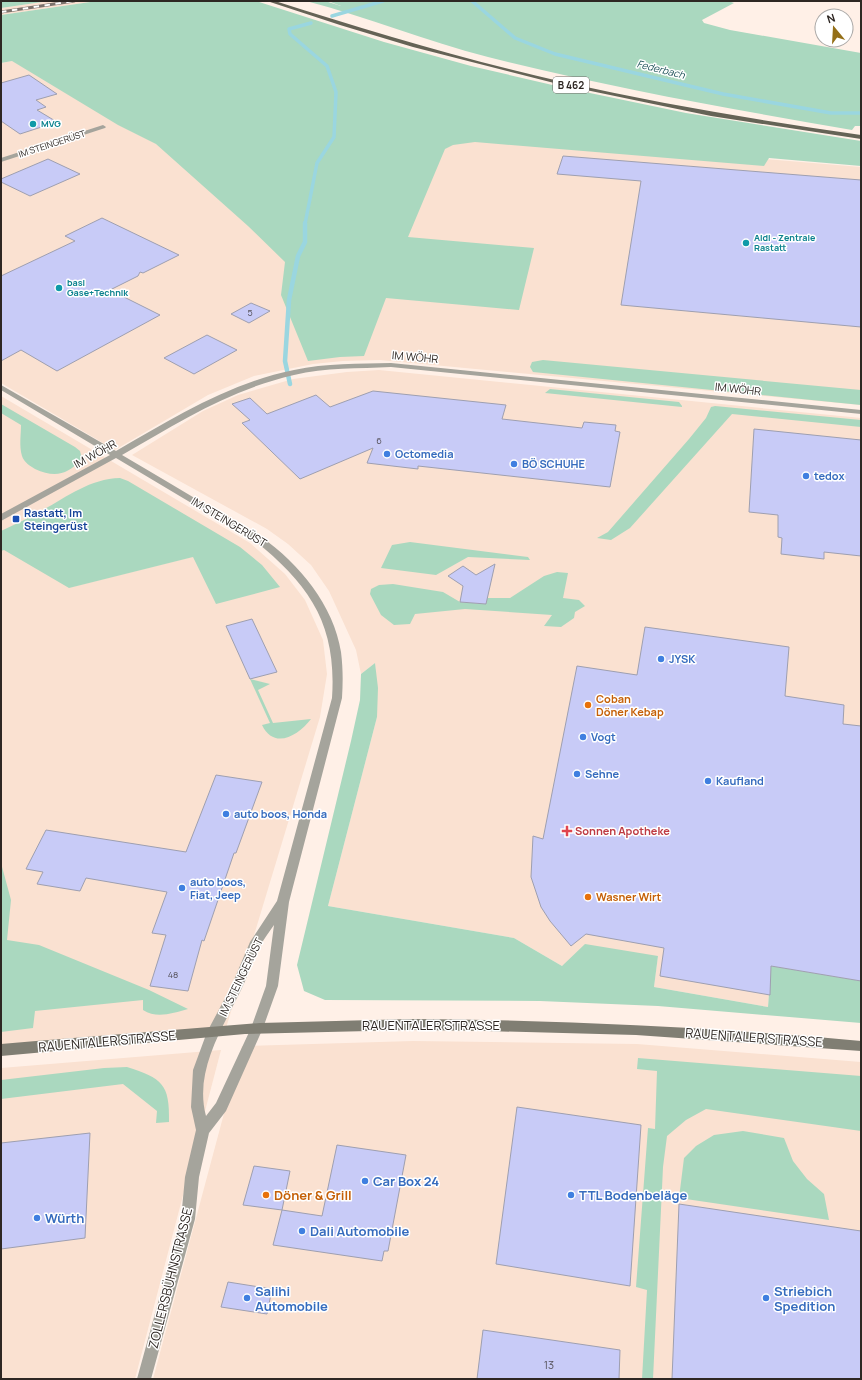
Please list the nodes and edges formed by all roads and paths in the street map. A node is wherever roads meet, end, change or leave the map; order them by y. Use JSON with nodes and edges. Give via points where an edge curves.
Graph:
{"nodes":[{"id":1,"x":270,"y":1,"type":"edge"},
{"id":2,"x":103,"y":127,"type":"dead end"},
{"id":3,"x":861,"y":137,"type":"edge"},
{"id":4,"x":1,"y":160,"type":"edge"},
{"id":5,"x":1,"y":387,"type":"edge"},
{"id":6,"x":861,"y":412,"type":"edge"},
{"id":7,"x":116,"y":455,"type":"junction"},
{"id":8,"x":1,"y":518,"type":"edge"},
{"id":9,"x":283,"y":902,"type":"junction"},
{"id":10,"x":258,"y":1028,"type":"junction"},
{"id":11,"x":213,"y":1032,"type":"junction"},
{"id":12,"x":861,"y":1046,"type":"edge"},
{"id":13,"x":1,"y":1050,"type":"edge"},
{"id":14,"x":202,"y":1130,"type":"junction"},
{"id":15,"x":144,"y":1379,"type":"edge"}],
"edges":[{"from":1,"to":3,"type":"main road","number":"B 462","via":[[383,37],[583,88],[695,110]]},
{"from":2,"to":4,"type":"street","name":"IM STEINGERÜST"},
{"from":5,"to":7,"type":"street","name":"IM STEINGERÜST"},
{"from":6,"to":7,"type":"street","name":"IM WÖHR","via":[[391,365],[363,365],[295,372],[245,386],[192,410]]},
{"from":7,"to":8,"type":"street","name":"IM WÖHR"},
{"from":7,"to":9,"type":"street","name":"IM STEINGERÜST","via":[[258,538],[276,552],[314,596],[330,627],[340,675],[337,698]]},
{"from":9,"to":10,"type":"street","name":"IM STEINGERÜST","via":[[272,986]]},
{"from":9,"to":11,"type":"street","name":"IM STEINGERÜST","via":[[254,945],[236,988]]},
{"from":10,"to":11,"type":"street","name":"RAUENTALER STRASSE"},
{"from":10,"to":12,"type":"street","name":"RAUENTALER STRASSE","via":[[541,1025],[767,1037]]},
{"from":10,"to":14,"type":"street","name":"ZOLLERSBÜHNSTRASSE","via":[[221,1107]]},
{"from":11,"to":13,"type":"street","name":"RAUENTALER STRASSE"},
{"from":11,"to":14,"type":"street","name":"ZOLLERSBÜHNSTRASSE","via":[[199,1070],[197,1108]]},
{"from":14,"to":15,"type":"street","name":"ZOLLERSBÜHNSTRASSE","via":[[192,1177],[188,1219]]}]}
